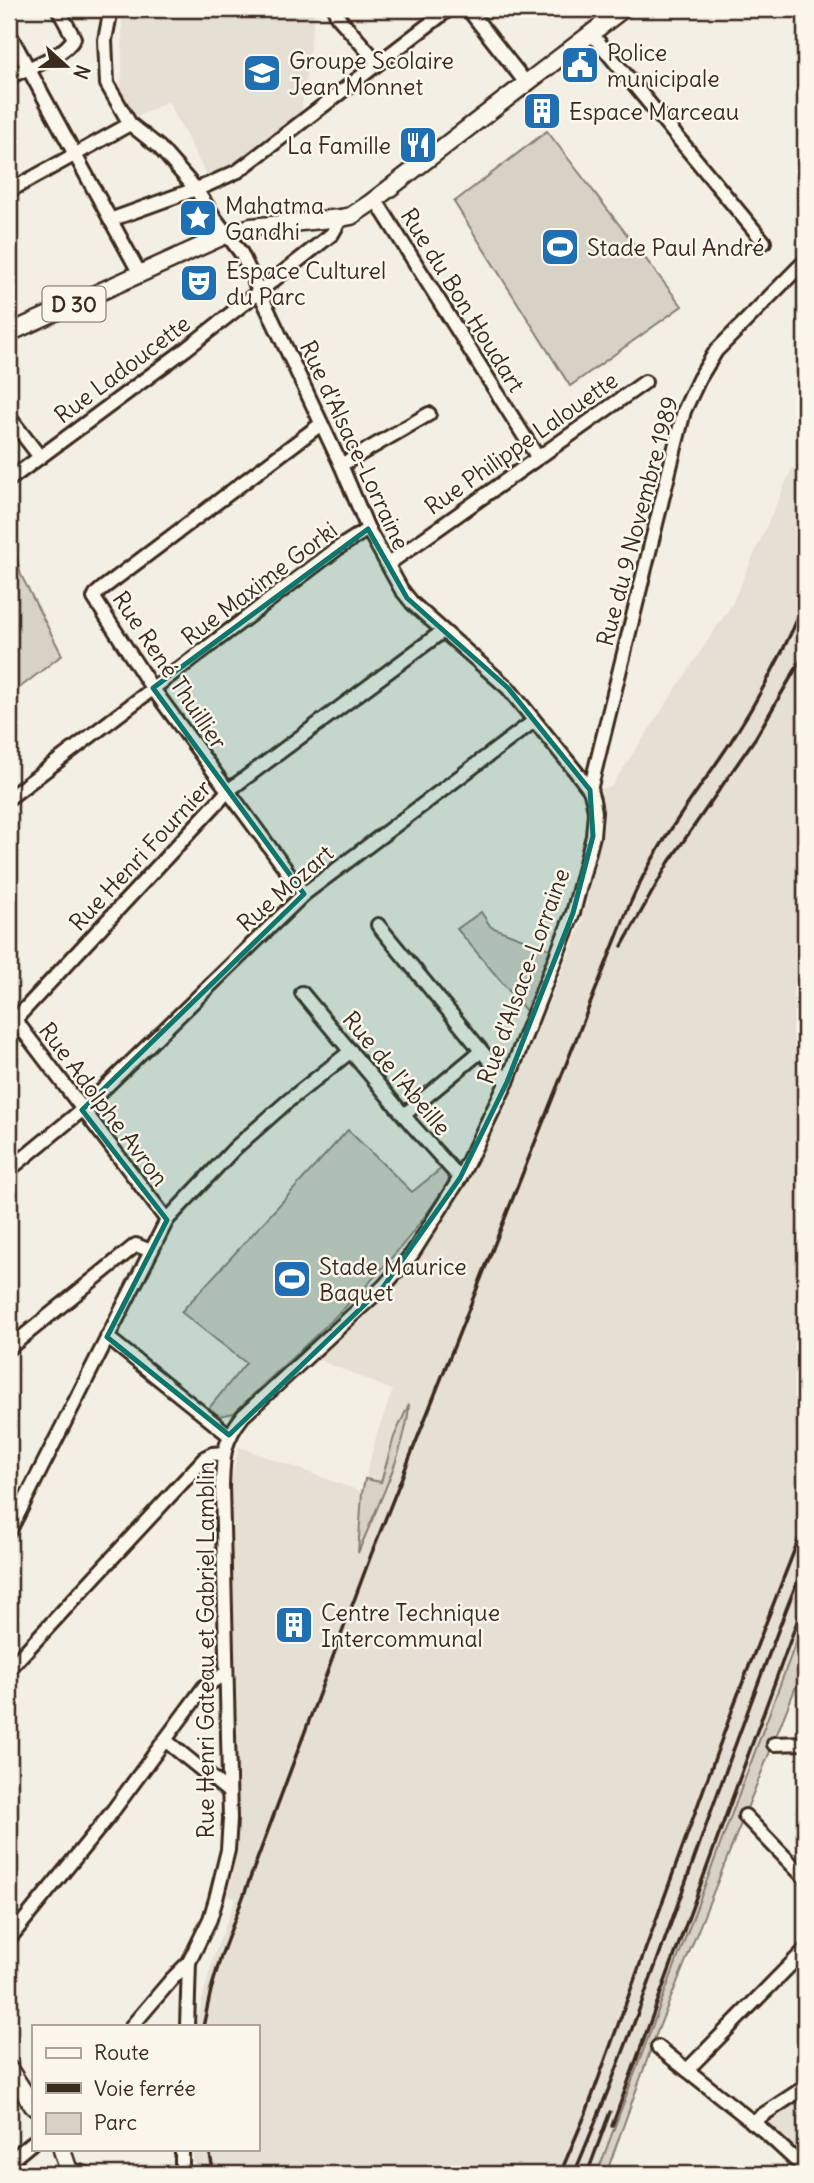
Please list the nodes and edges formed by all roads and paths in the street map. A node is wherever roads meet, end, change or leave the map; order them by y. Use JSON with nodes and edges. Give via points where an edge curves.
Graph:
{"nodes":[{"id":1,"x":58,"y":9,"type":"edge"},
{"id":2,"x":111,"y":9,"type":"edge"},
{"id":3,"x":335,"y":9,"type":"edge"},
{"id":4,"x":449,"y":9,"type":"edge"},
{"id":5,"x":468,"y":9,"type":"edge"},
{"id":6,"x":615,"y":11,"type":"edge"},
{"id":7,"x":9,"y":33,"type":"edge"},
{"id":8,"x":591,"y":33,"type":"junction"},
{"id":9,"x":378,"y":63,"type":"junction"},
{"id":10,"x":29,"y":67,"type":"junction"},
{"id":11,"x":9,"y":78,"type":"edge"},
{"id":12,"x":526,"y":83,"type":"junction"},
{"id":13,"x":127,"y":119,"type":"junction"},
{"id":14,"x":75,"y":153,"type":"junction"},
{"id":15,"x":195,"y":188,"type":"junction"},
{"id":16,"x":9,"y":191,"type":"edge"},
{"id":17,"x":375,"y":199,"type":"junction"},
{"id":18,"x":341,"y":218,"type":"junction"},
{"id":19,"x":110,"y":220,"type":"junction"},
{"id":20,"x":228,"y":234,"type":"junction"},
{"id":21,"x":764,"y":243,"type":"dead end"},
{"id":22,"x":805,"y":261,"type":"edge"},
{"id":23,"x":140,"y":274,"type":"junction"},
{"id":24,"x":259,"y":290,"type":"junction"},
{"id":25,"x":9,"y":333,"type":"edge"},
{"id":26,"x":645,"y":382,"type":"dead end"},
{"id":27,"x":429,"y":414,"type":"dead end"},
{"id":28,"x":9,"y":417,"type":"edge"},
{"id":29,"x":321,"y":424,"type":"junction"},
{"id":30,"x":40,"y":457,"type":"junction"},
{"id":31,"x":538,"y":458,"type":"junction"},
{"id":32,"x":341,"y":465,"type":"junction"},
{"id":33,"x":9,"y":480,"type":"edge"},
{"id":34,"x":368,"y":529,"type":"junction"},
{"id":35,"x":388,"y":564,"type":"junction"},
{"id":36,"x":443,"y":631,"type":"junction"},
{"id":37,"x":153,"y":688,"type":"junction"},
{"id":38,"x":534,"y":721,"type":"junction"},
{"id":39,"x":229,"y":790,"type":"junction"},
{"id":40,"x":590,"y":790,"type":"junction"},
{"id":41,"x":9,"y":798,"type":"edge"},
{"id":42,"x":304,"y":894,"type":"junction"},
{"id":43,"x":378,"y":925,"type":"dead end"},
{"id":44,"x":302,"y":992,"type":"dead end"},
{"id":45,"x":11,"y":1020,"type":"edge"},
{"id":46,"x":351,"y":1051,"type":"junction"},
{"id":47,"x":481,"y":1051,"type":"junction"},
{"id":48,"x":507,"y":1082,"type":"junction"},
{"id":49,"x":82,"y":1110,"type":"junction"},
{"id":50,"x":404,"y":1115,"type":"junction"},
{"id":51,"x":9,"y":1170,"type":"edge"},
{"id":52,"x":460,"y":1178,"type":"junction"},
{"id":53,"x":167,"y":1220,"type":"junction"},
{"id":54,"x":151,"y":1251,"type":"junction"},
{"id":55,"x":107,"y":1337,"type":"junction"},
{"id":56,"x":9,"y":1348,"type":"edge"},
{"id":57,"x":229,"y":1435,"type":"junction"},
{"id":58,"x":224,"y":1453,"type":"junction"},
{"id":59,"x":9,"y":1532,"type":"edge"},
{"id":60,"x":9,"y":1669,"type":"edge"},
{"id":61,"x":226,"y":1673,"type":"junction"},
{"id":62,"x":164,"y":1740,"type":"junction"},
{"id":63,"x":805,"y":1742,"type":"edge"},
{"id":64,"x":774,"y":1744,"type":"dead end"},
{"id":65,"x":229,"y":1792,"type":"junction"},
{"id":66,"x":745,"y":1816,"type":"dead end"},
{"id":67,"x":805,"y":1878,"type":"edge"},
{"id":68,"x":9,"y":1939,"type":"edge"},
{"id":69,"x":805,"y":1950,"type":"edge"},
{"id":70,"x":189,"y":1962,"type":"junction"},
{"id":71,"x":133,"y":2025,"type":"edge"},
{"id":72,"x":187,"y":2025,"type":"edge"},
{"id":73,"x":658,"y":2047,"type":"dead end"},
{"id":74,"x":9,"y":2069,"type":"edge"},
{"id":75,"x":687,"y":2070,"type":"junction"},
{"id":76,"x":805,"y":2087,"type":"edge"},
{"id":77,"x":32,"y":2104,"type":"edge"},
{"id":78,"x":752,"y":2122,"type":"junction"},
{"id":79,"x":32,"y":2143,"type":"edge"},
{"id":80,"x":63,"y":2152,"type":"edge"},
{"id":81,"x":182,"y":2152,"type":"edge"},
{"id":82,"x":9,"y":2162,"type":"edge"},
{"id":83,"x":69,"y":2172,"type":"edge"},
{"id":84,"x":87,"y":2174,"type":"edge"},
{"id":85,"x":182,"y":2174,"type":"edge"},
{"id":86,"x":804,"y":2174,"type":"edge"}],
"edges":[{"from":1,"to":10,"type":"street","via":[[74,38],[70,46]]},
{"from":2,"to":13,"type":"street","via":[[105,40],[107,83]]},
{"from":3,"to":9,"type":"street"},
{"from":4,"to":9,"type":"street"},
{"from":5,"to":12,"type":"street"},
{"from":6,"to":8,"type":"main road","number":"D 30"},
{"from":7,"to":10,"type":"street"},
{"from":8,"to":12,"type":"main road","number":"D 30"},
{"from":8,"to":21,"type":"street"},
{"from":9,"to":15,"type":"street","via":[[238,171]]},
{"from":10,"to":11,"type":"street"},
{"from":10,"to":14,"type":"street"},
{"from":12,"to":17,"type":"main road","number":"D 30"},
{"from":13,"to":14,"type":"street"},
{"from":13,"to":15,"type":"street","name":"Rue d'Alsace-Lorraine"},
{"from":14,"to":16,"type":"street"},
{"from":14,"to":19,"type":"street"},
{"from":15,"to":19,"type":"street"},
{"from":15,"to":20,"type":"street","name":"Rue d'Alsace-Lorraine"},
{"from":17,"to":18,"type":"main road","number":"D 30"},
{"from":17,"to":31,"type":"street","name":"Rue du Bon Houdart"},
{"from":18,"to":20,"type":"main road","number":"D 30","via":[[251,227]]},
{"from":18,"to":24,"type":"street","name":"Rue Ladoucette","via":[[332,234]]},
{"from":19,"to":23,"type":"street"},
{"from":20,"to":23,"type":"main road","number":"D 30"},
{"from":20,"to":24,"type":"street","name":"Rue d'Alsace-Lorraine"},
{"from":22,"to":40,"type":"street","name":"Rue du 9 Novembre 1989","via":[[716,351],[684,411]]},
{"from":23,"to":25,"type":"main road","number":"D 30"},
{"from":24,"to":29,"type":"street","name":"Rue d'Alsace-Lorraine"},
{"from":24,"to":30,"type":"street","name":"Rue Ladoucette"},
{"from":26,"to":31,"type":"street","name":"Rue Philippe Lalouette"},
{"from":27,"to":32,"type":"street"},
{"from":28,"to":30,"type":"street"},
{"from":29,"to":32,"type":"street","name":"Rue d'Alsace-Lorraine"},
{"from":29,"to":37,"type":"street","name":"Rue René Thuillier","via":[[96,594],[96,603]]},
{"from":30,"to":33,"type":"street","name":"Rue Ladoucette"},
{"from":31,"to":35,"type":"street","name":"Rue Philippe Lalouette"},
{"from":32,"to":34,"type":"street","name":"Rue d'Alsace-Lorraine"},
{"from":34,"to":35,"type":"street","name":"Rue d'Alsace-Lorraine"},
{"from":34,"to":37,"type":"street","name":"Rue Maxime Gorki"},
{"from":35,"to":36,"type":"street","name":"Rue d'Alsace-Lorraine","via":[[407,598]]},
{"from":36,"to":38,"type":"street","name":"Rue d'Alsace-Lorraine","via":[[508,688]]},
{"from":36,"to":39,"type":"street","name":"Rue Henri Fournier"},
{"from":37,"to":39,"type":"street","name":"Rue René Thuillier"},
{"from":37,"to":41,"type":"street","name":"Rue Maxime Gorki"},
{"from":38,"to":40,"type":"street","name":"Rue d'Alsace-Lorraine"},
{"from":38,"to":42,"type":"street","name":"Rue Mozart"},
{"from":39,"to":42,"type":"street","name":"Rue René Thuillier"},
{"from":39,"to":45,"type":"street","name":"Rue Henri Fournier"},
{"from":40,"to":48,"type":"street","name":"Rue d'Alsace-Lorraine","via":[[594,824],[584,875]]},
{"from":42,"to":49,"type":"street","name":"Rue Mozart"},
{"from":43,"to":47,"type":"street"},
{"from":44,"to":46,"type":"street","name":"Rue de l'Abeille"},
{"from":45,"to":49,"type":"street","name":"Rue Adolphe Avron"},
{"from":46,"to":50,"type":"street","name":"Rue de l'Abeille"},
{"from":46,"to":53,"type":"street","via":[[235,1148]]},
{"from":47,"to":48,"type":"street"},
{"from":47,"to":50,"type":"street"},
{"from":48,"to":52,"type":"street","name":"Rue d'Alsace-Lorraine"},
{"from":49,"to":51,"type":"street","name":"Rue Mozart"},
{"from":49,"to":53,"type":"street","name":"Rue Adolphe Avron"},
{"from":50,"to":52,"type":"street","name":"Rue de l'Abeille"},
{"from":52,"to":57,"type":"street","name":"Rue d'Alsace-Lorraine","via":[[411,1254],[384,1286],[243,1416]]},
{"from":53,"to":54,"type":"street"},
{"from":54,"to":55,"type":"street"},
{"from":54,"to":56,"type":"street","via":[[136,1245]]},
{"from":55,"to":57,"type":"street"},
{"from":55,"to":59,"type":"street"},
{"from":57,"to":58,"type":"street","name":"Rue Henri Gateau et Gabriel Lamblin"},
{"from":58,"to":60,"type":"street","via":[[206,1457]]},
{"from":58,"to":61,"type":"street","name":"Rue Henri Gateau et Gabriel Lamblin"},
{"from":61,"to":62,"type":"street","via":[[204,1687]]},
{"from":61,"to":65,"type":"street","name":"Rue Henri Gateau et Gabriel Lamblin"},
{"from":62,"to":65,"type":"street"},
{"from":62,"to":68,"type":"street"},
{"from":63,"to":64,"type":"street"},
{"from":65,"to":70,"type":"street","name":"Rue Henri Gateau et Gabriel Lamblin","via":[[223,1876],[210,1919]]},
{"from":66,"to":67,"type":"street"},
{"from":69,"to":75,"type":"street"},
{"from":70,"to":71,"type":"street"},
{"from":70,"to":72,"type":"street","name":"Rue Henri Gateau et Gabriel Lamblin"},
{"from":73,"to":75,"type":"street"},
{"from":74,"to":77,"type":"main road"},
{"from":75,"to":78,"type":"street"},
{"from":76,"to":78,"type":"street"},
{"from":78,"to":86,"type":"street","via":[[801,2165]]},
{"from":79,"to":82,"type":"street"},
{"from":80,"to":83,"type":"main road"},
{"from":81,"to":85,"type":"street"},
{"from":83,"to":84,"type":"street"}]}
